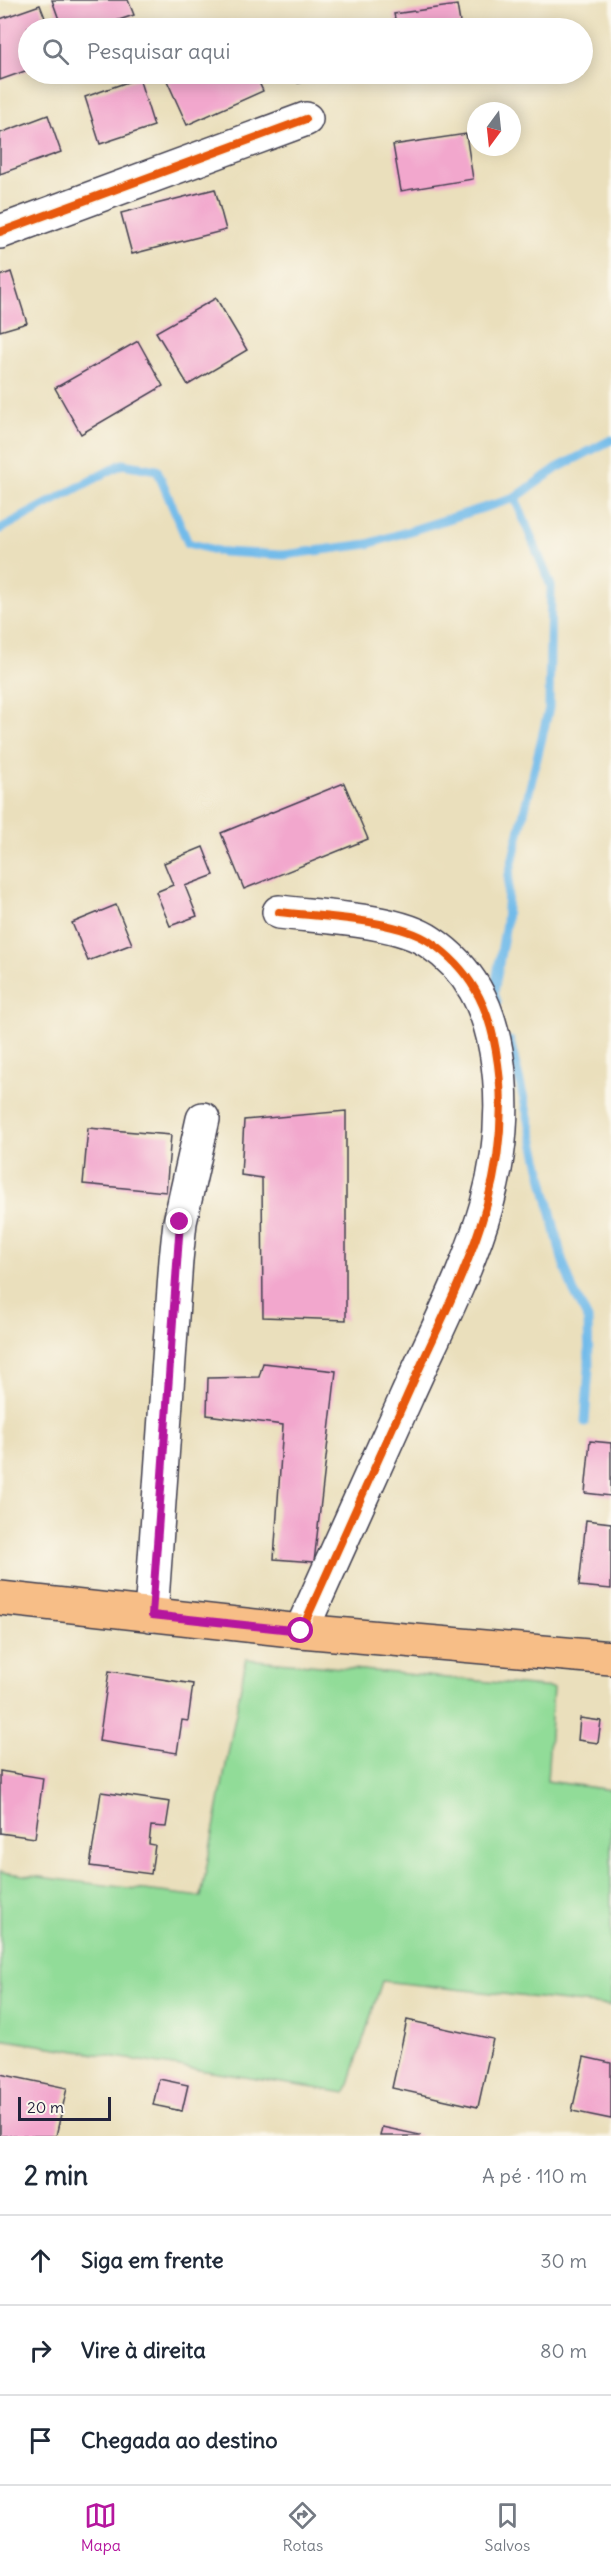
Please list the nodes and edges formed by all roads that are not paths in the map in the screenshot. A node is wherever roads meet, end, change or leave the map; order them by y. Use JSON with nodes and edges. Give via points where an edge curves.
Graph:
{"nodes":[{"id":1,"x":306,"y":119,"type":"dead end"},
{"id":2,"x":0,"y":232,"type":"edge"},
{"id":3,"x":279,"y":912,"type":"dead end"},
{"id":4,"x":202,"y":1119,"type":"dead end"},
{"id":5,"x":0,"y":1599,"type":"edge"},
{"id":6,"x":152,"y":1615,"type":"junction"},
{"id":7,"x":301,"y":1631,"type":"junction"},
{"id":8,"x":611,"y":1658,"type":"edge"}],
"edges":[{"from":1,"to":2,"type":"street"},
{"from":3,"to":7,"type":"street","via":[[381,923],[429,940],[461,967],[479,992],[491,1022],[502,1086],[501,1145],[483,1222],[458,1289]]},
{"from":4,"to":6,"type":"street","via":[[176,1260]]},
{"from":5,"to":6,"type":"main road"},
{"from":6,"to":7,"type":"main road"},
{"from":7,"to":8,"type":"main road"}]}
